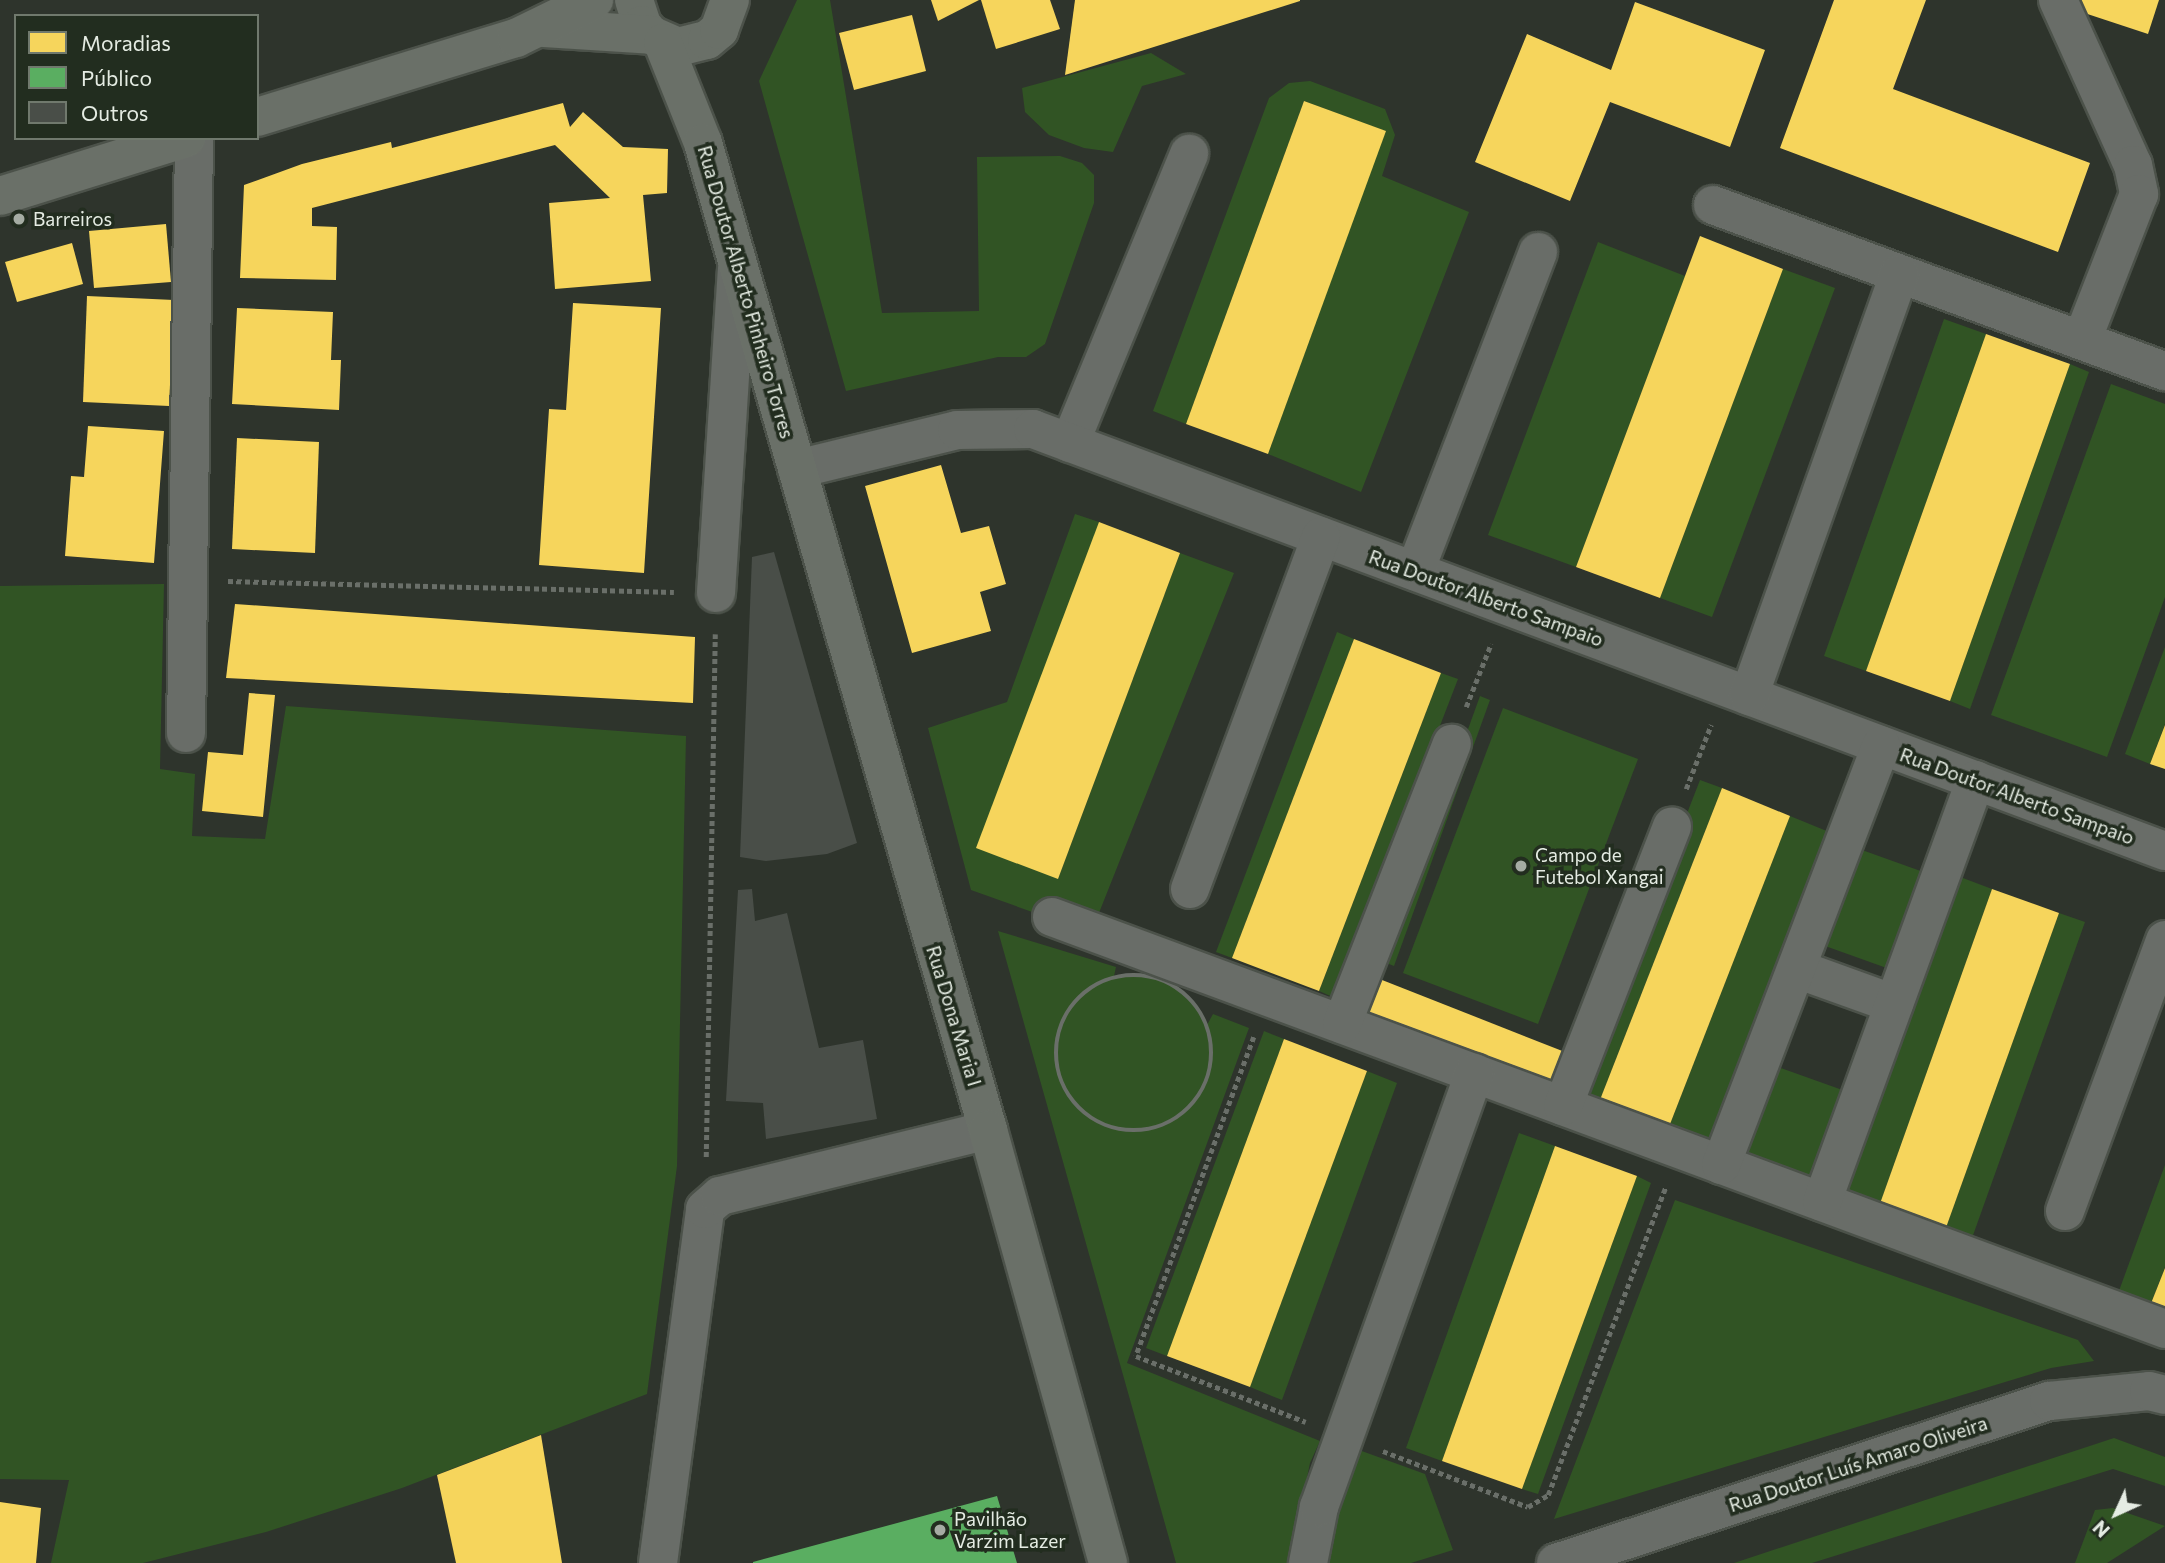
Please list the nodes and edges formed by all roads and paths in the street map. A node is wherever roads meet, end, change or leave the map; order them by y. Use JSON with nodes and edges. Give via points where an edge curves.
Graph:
{"nodes":[{"id":1,"x":594,"y":0,"type":"edge"},
{"id":2,"x":634,"y":0,"type":"edge"},
{"id":3,"x":2058,"y":0,"type":"edge"},
{"id":4,"x":728,"y":8,"type":"edge"},
{"id":5,"x":542,"y":28,"type":"junction"},
{"id":6,"x":657,"y":39,"type":"junction"},
{"id":7,"x":694,"y":114,"type":"junction"},
{"id":8,"x":259,"y":116,"type":"edge"},
{"id":9,"x":179,"y":140,"type":"edge"},
{"id":10,"x":194,"y":140,"type":"edge"},
{"id":11,"x":1189,"y":155,"type":"dead end"},
{"id":12,"x":0,"y":195,"type":"edge"},
{"id":13,"x":1713,"y":205,"type":"dead end"},
{"id":14,"x":1538,"y":252,"type":"dead end"},
{"id":15,"x":738,"y":266,"type":"junction"},
{"id":16,"x":1899,"y":274,"type":"junction"},
{"id":17,"x":2082,"y":340,"type":"junction"},
{"id":18,"x":2165,"y":371,"type":"edge"},
{"id":19,"x":1070,"y":443,"type":"junction"},
{"id":20,"x":797,"y":469,"type":"junction"},
{"id":21,"x":1321,"y":537,"type":"junction"},
{"id":22,"x":1415,"y":571,"type":"junction"},
{"id":23,"x":189,"y":580,"type":"junction"},
{"id":24,"x":716,"y":593,"type":"junction"},
{"id":25,"x":1506,"y":606,"type":"junction"},
{"id":26,"x":1737,"y":692,"type":"junction"},
{"id":27,"x":186,"y":733,"type":"dead end"},
{"id":28,"x":1452,"y":744,"type":"joint"},
{"id":29,"x":1881,"y":745,"type":"junction"},
{"id":30,"x":1976,"y":780,"type":"junction"},
{"id":31,"x":1672,"y":826,"type":"joint"},
{"id":32,"x":2165,"y":851,"type":"edge"},
{"id":33,"x":1190,"y":889,"type":"dead end"},
{"id":34,"x":1052,"y":917,"type":"dead end"},
{"id":35,"x":2165,"y":940,"type":"edge"},
{"id":36,"x":1797,"y":969,"type":"junction"},
{"id":37,"x":1090,"y":987,"type":"joint"},
{"id":38,"x":1269,"y":997,"type":"junction"},
{"id":39,"x":1894,"y":1004,"type":"junction"},
{"id":40,"x":1342,"y":1024,"type":"junction"},
{"id":41,"x":1474,"y":1073,"type":"junction"},
{"id":42,"x":1563,"y":1106,"type":"junction"},
{"id":43,"x":988,"y":1130,"type":"junction"},
{"id":44,"x":1681,"y":1150,"type":"junction"},
{"id":45,"x":1721,"y":1165,"type":"junction"},
{"id":46,"x":1822,"y":1202,"type":"junction"},
{"id":47,"x":705,"y":1209,"type":"junction"},
{"id":48,"x":2064,"y":1211,"type":"dead end"},
{"id":49,"x":2165,"y":1329,"type":"edge"},
{"id":50,"x":1136,"y":1356,"type":"dead end"},
{"id":51,"x":2165,"y":1395,"type":"edge"},
{"id":52,"x":1548,"y":1495,"type":"dead end"},
{"id":53,"x":658,"y":1563,"type":"edge"},
{"id":54,"x":1108,"y":1563,"type":"edge"},
{"id":55,"x":1308,"y":1563,"type":"edge"},
{"id":56,"x":1556,"y":1563,"type":"edge"}],
"edges":[{"from":1,"to":5,"type":"main road"},
{"from":2,"to":6,"type":"main road","name":"Rua Doutor Alberto Pinheiro Torres","via":[[637,14]]},
{"from":3,"to":17,"type":"street","via":[[2133,164],[2139,194]]},
{"from":4,"to":6,"type":"main road","via":[[694,46]]},
{"from":4,"to":7,"type":"main road"},
{"from":5,"to":6,"type":"main road"},
{"from":5,"to":8,"type":"main road"},
{"from":6,"to":7,"type":"main road","name":"Rua Doutor Alberto Pinheiro Torres"},
{"from":7,"to":15,"type":"main road","name":"Rua Doutor Alberto Pinheiro Torres"},
{"from":9,"to":12,"type":"main road"},
{"from":10,"to":23,"type":"street"},
{"from":11,"to":19,"type":"street"},
{"from":13,"to":16,"type":"street"},
{"from":14,"to":22,"type":"street"},
{"from":15,"to":20,"type":"main road","name":"Rua Doutor Alberto Pinheiro Torres"},
{"from":15,"to":24,"type":"street"},
{"from":16,"to":17,"type":"street"},
{"from":16,"to":26,"type":"street"},
{"from":17,"to":18,"type":"street"},
{"from":19,"to":20,"type":"street","name":"Rua Doutor Alberto Sampaio","via":[[1033,429],[957,430]]},
{"from":19,"to":21,"type":"street","name":"Rua Doutor Alberto Sampaio"},
{"from":20,"to":43,"type":"main road","name":"Rua Dona Maria I"},
{"from":21,"to":22,"type":"street","name":"Rua Doutor Alberto Sampaio"},
{"from":21,"to":33,"type":"street"},
{"from":22,"to":25,"type":"street","name":"Rua Doutor Alberto Sampaio"},
{"from":23,"to":24,"type":"path"},
{"from":23,"to":27,"type":"street"},
{"from":24,"to":47,"type":"path"},
{"from":25,"to":26,"type":"street","name":"Rua Doutor Alberto Sampaio"},
{"from":25,"to":28,"type":"path"},
{"from":26,"to":29,"type":"street","name":"Rua Doutor Alberto Sampaio"},
{"from":26,"to":31,"type":"path"},
{"from":28,"to":40,"type":"street"},
{"from":29,"to":30,"type":"street","name":"Rua Doutor Alberto Sampaio"},
{"from":29,"to":36,"type":"street"},
{"from":30,"to":32,"type":"street","name":"Rua Doutor Alberto Sampaio"},
{"from":30,"to":39,"type":"street"},
{"from":31,"to":42,"type":"street"},
{"from":34,"to":38,"type":"street"},
{"from":35,"to":48,"type":"street"},
{"from":36,"to":39,"type":"street"},
{"from":36,"to":45,"type":"street"},
{"from":37,"to":37,"type":"path","via":[[1113,976],[1139,974],[1164,980],[1186,994],[1203,1014],[1212,1066],[1203,1091],[1187,1111],[1164,1126],[1138,1131],[1112,1128],[1089,1117],[1071,1099],[1059,1077],[1055,1052],[1060,1027],[1072,1004]]},
{"from":38,"to":40,"type":"street"},
{"from":38,"to":50,"type":"path"},
{"from":39,"to":46,"type":"street"},
{"from":40,"to":41,"type":"street"},
{"from":41,"to":42,"type":"street"},
{"from":41,"to":55,"type":"street","via":[[1319,1507]]},
{"from":42,"to":44,"type":"street"},
{"from":43,"to":47,"type":"street","via":[[720,1195]]},
{"from":43,"to":54,"type":"main road","name":"Rua Dona Maria I"},
{"from":44,"to":45,"type":"street"},
{"from":44,"to":52,"type":"path"},
{"from":45,"to":46,"type":"street"},
{"from":46,"to":49,"type":"street"},
{"from":47,"to":53,"type":"street"},
{"from":51,"to":56,"type":"street","name":"Rua Doutor Luís Amaro Oliveira","via":[[2149,1391],[2049,1401]]}]}
